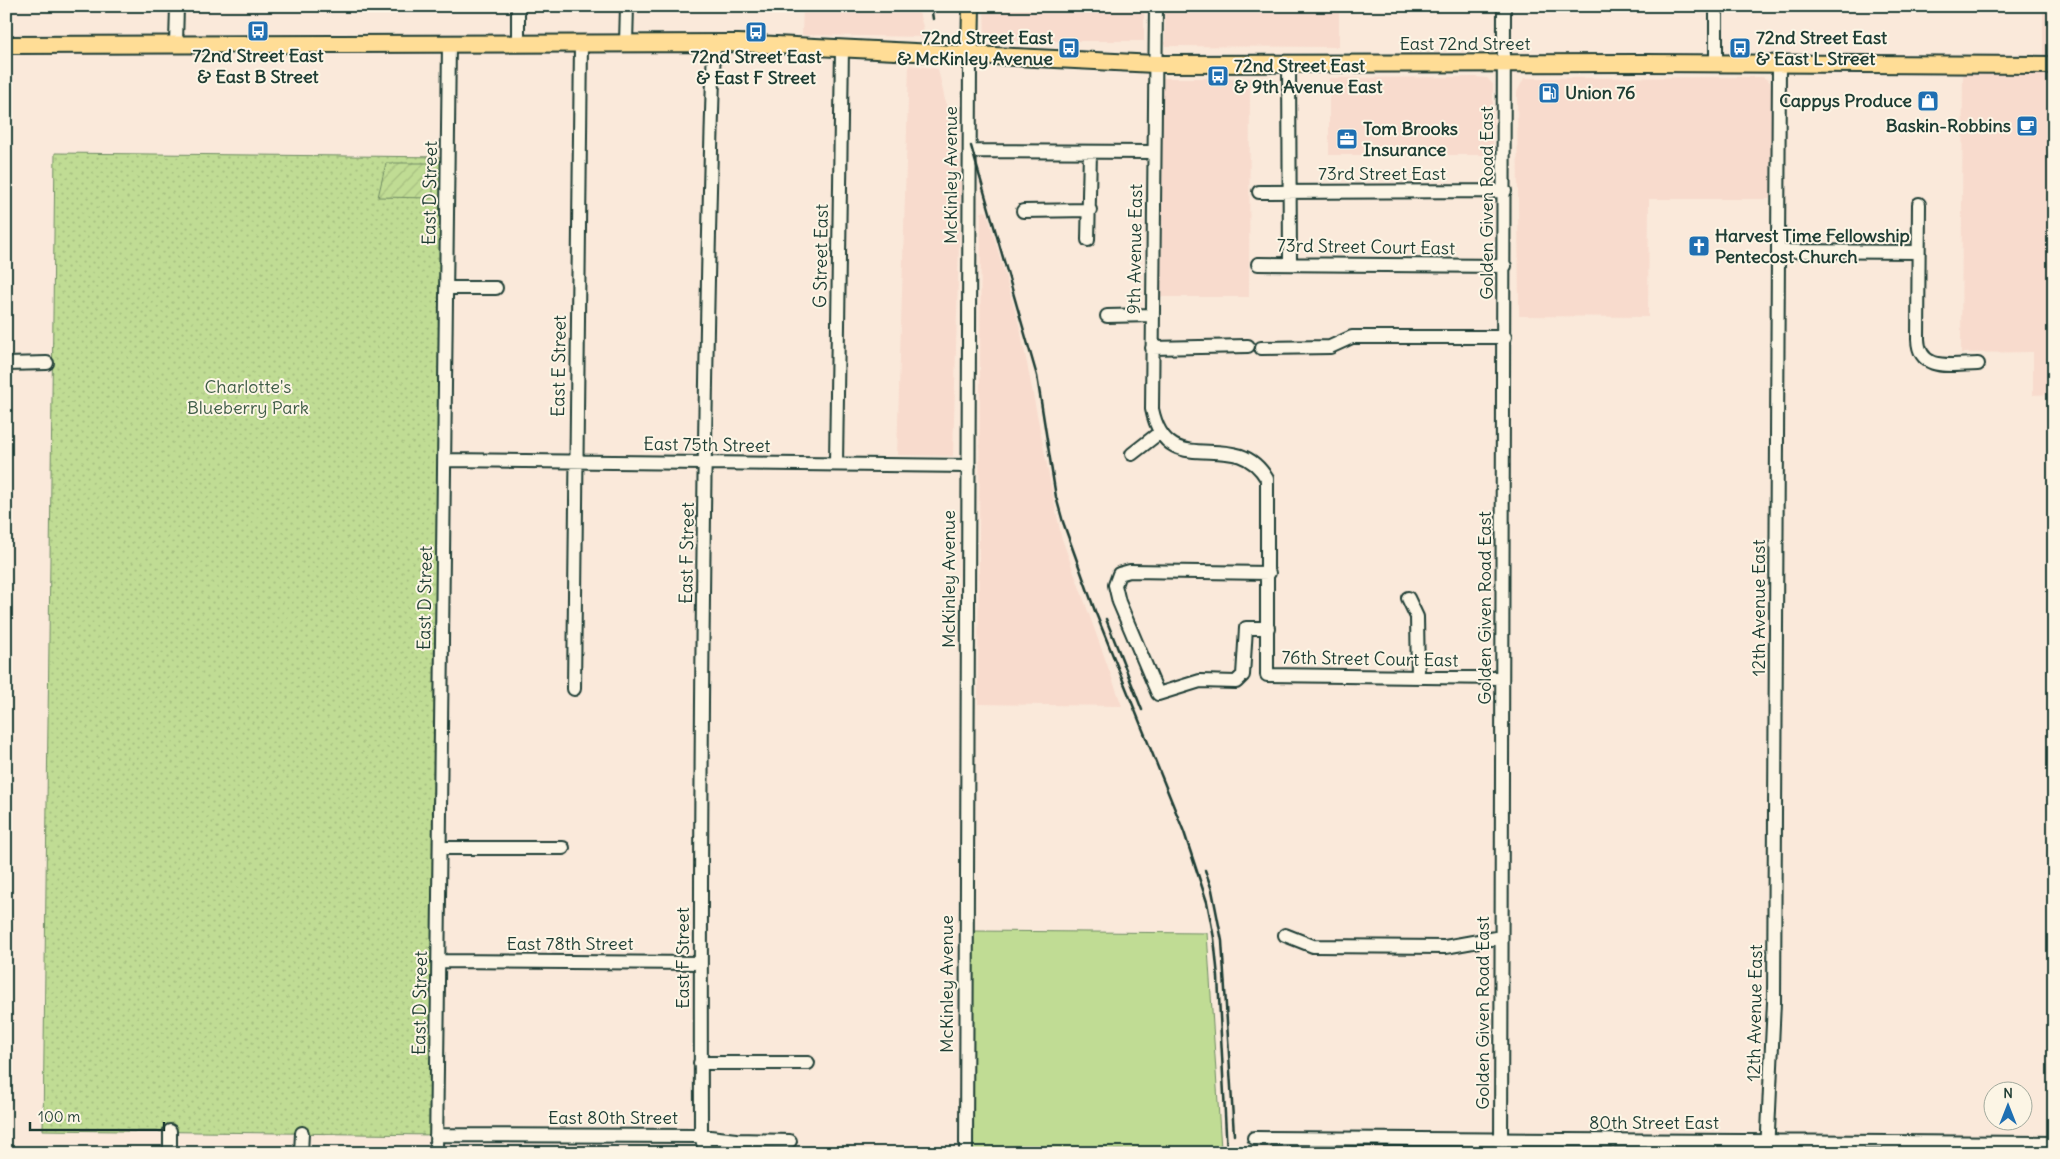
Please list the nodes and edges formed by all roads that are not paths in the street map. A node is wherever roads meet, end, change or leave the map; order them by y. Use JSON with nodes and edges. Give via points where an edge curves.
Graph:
{"nodes":[{"id":1,"x":176,"y":6,"type":"edge"},
{"id":2,"x":518,"y":6,"type":"edge"},
{"id":3,"x":627,"y":6,"type":"edge"},
{"id":4,"x":971,"y":6,"type":"edge"},
{"id":5,"x":1156,"y":6,"type":"edge"},
{"id":6,"x":1504,"y":6,"type":"edge"},
{"id":7,"x":1716,"y":6,"type":"edge"},
{"id":8,"x":176,"y":43,"type":"junction"},
{"id":9,"x":449,"y":43,"type":"junction"},
{"id":10,"x":518,"y":43,"type":"junction"},
{"id":11,"x":626,"y":43,"type":"junction"},
{"id":12,"x":581,"y":44,"type":"junction"},
{"id":13,"x":714,"y":44,"type":"junction"},
{"id":14,"x":6,"y":45,"type":"edge"},
{"id":15,"x":842,"y":48,"type":"junction"},
{"id":16,"x":970,"y":56,"type":"junction"},
{"id":17,"x":1155,"y":64,"type":"junction"},
{"id":18,"x":1289,"y":64,"type":"junction"},
{"id":19,"x":1504,"y":64,"type":"junction"},
{"id":20,"x":1716,"y":64,"type":"junction"},
{"id":21,"x":1779,"y":64,"type":"junction"},
{"id":22,"x":2054,"y":65,"type":"edge"},
{"id":23,"x":971,"y":150,"type":"junction"},
{"id":24,"x":1090,"y":152,"type":"junction"},
{"id":25,"x":1154,"y":152,"type":"junction"},
{"id":26,"x":1290,"y":191,"type":"junction"},
{"id":27,"x":1504,"y":191,"type":"junction"},
{"id":28,"x":1259,"y":192,"type":"dead end"},
{"id":29,"x":1919,"y":204,"type":"dead end"},
{"id":30,"x":1090,"y":210,"type":"junction"},
{"id":31,"x":1023,"y":211,"type":"dead end"},
{"id":32,"x":1088,"y":240,"type":"dead end"},
{"id":33,"x":1779,"y":251,"type":"junction"},
{"id":34,"x":1918,"y":252,"type":"junction"},
{"id":35,"x":1258,"y":264,"type":"dead end"},
{"id":36,"x":1290,"y":264,"type":"junction"},
{"id":37,"x":1505,"y":266,"type":"junction"},
{"id":38,"x":446,"y":288,"type":"junction"},
{"id":39,"x":496,"y":288,"type":"dead end"},
{"id":40,"x":1152,"y":315,"type":"junction"},
{"id":41,"x":1107,"y":316,"type":"dead end"},
{"id":42,"x":1505,"y":337,"type":"junction"},
{"id":43,"x":1248,"y":346,"type":"dead end"},
{"id":44,"x":1152,"y":348,"type":"junction"},
{"id":45,"x":1262,"y":348,"type":"dead end"},
{"id":46,"x":6,"y":364,"type":"edge"},
{"id":47,"x":47,"y":364,"type":"dead end"},
{"id":48,"x":1978,"y":364,"type":"dead end"},
{"id":49,"x":1159,"y":433,"type":"junction"},
{"id":50,"x":1132,"y":454,"type":"dead end"},
{"id":51,"x":444,"y":460,"type":"junction"},
{"id":52,"x":575,"y":461,"type":"junction"},
{"id":53,"x":705,"y":463,"type":"junction"},
{"id":54,"x":836,"y":464,"type":"junction"},
{"id":55,"x":969,"y":466,"type":"junction"},
{"id":56,"x":1269,"y":573,"type":"junction"},
{"id":57,"x":1408,"y":598,"type":"dead end"},
{"id":58,"x":1268,"y":628,"type":"junction"},
{"id":59,"x":1418,"y":678,"type":"junction"},
{"id":60,"x":1502,"y":678,"type":"junction"},
{"id":61,"x":574,"y":689,"type":"dead end"},
{"id":62,"x":440,"y":848,"type":"junction"},
{"id":63,"x":563,"y":848,"type":"dead end"},
{"id":64,"x":1285,"y":935,"type":"dead end"},
{"id":65,"x":1501,"y":936,"type":"junction"},
{"id":66,"x":438,"y":961,"type":"junction"},
{"id":67,"x":700,"y":962,"type":"junction"},
{"id":68,"x":700,"y":1063,"type":"junction"},
{"id":69,"x":808,"y":1063,"type":"dead end"},
{"id":70,"x":170,"y":1132,"type":"dead end"},
{"id":71,"x":302,"y":1133,"type":"dead end"},
{"id":72,"x":436,"y":1134,"type":"junction"},
{"id":73,"x":701,"y":1136,"type":"junction"},
{"id":74,"x":1254,"y":1138,"type":"dead end"},
{"id":75,"x":790,"y":1141,"type":"dead end"},
{"id":76,"x":2054,"y":1143,"type":"edge"},
{"id":77,"x":1501,"y":1147,"type":"edge"},
{"id":78,"x":1768,"y":1147,"type":"edge"},
{"id":79,"x":2034,"y":1148,"type":"edge"},
{"id":80,"x":170,"y":1153,"type":"edge"},
{"id":81,"x":302,"y":1153,"type":"edge"},
{"id":82,"x":436,"y":1153,"type":"edge"},
{"id":83,"x":706,"y":1153,"type":"edge"},
{"id":84,"x":966,"y":1153,"type":"edge"}],
"edges":[{"from":1,"to":8,"type":"street"},
{"from":2,"to":10,"type":"street"},
{"from":3,"to":11,"type":"street"},
{"from":4,"to":16,"type":"main road","name":"McKinley Avenue"},
{"from":5,"to":17,"type":"street","name":"9th Avenue East"},
{"from":6,"to":19,"type":"street","name":"Golden Given Road East"},
{"from":7,"to":20,"type":"street"},
{"from":8,"to":9,"type":"main road","name":"East 72nd Street"},
{"from":8,"to":14,"type":"main road","name":"East 72nd Street"},
{"from":9,"to":10,"type":"main road","name":"East 72nd Street"},
{"from":9,"to":38,"type":"street","name":"East D Street"},
{"from":10,"to":12,"type":"main road","name":"East 72nd Street"},
{"from":11,"to":12,"type":"main road","name":"East 72nd Street"},
{"from":11,"to":13,"type":"main road","name":"East 72nd Street"},
{"from":12,"to":52,"type":"street","name":"East E Street"},
{"from":13,"to":15,"type":"main road","name":"East 72nd Street"},
{"from":13,"to":53,"type":"street","name":"East F Street"},
{"from":15,"to":16,"type":"main road","name":"East 72nd Street"},
{"from":15,"to":54,"type":"street","name":"G Street East"},
{"from":16,"to":17,"type":"main road","name":"East 72nd Street"},
{"from":16,"to":23,"type":"street","name":"McKinley Avenue"},
{"from":17,"to":18,"type":"main road","name":"East 72nd Street"},
{"from":17,"to":25,"type":"street","name":"9th Avenue East"},
{"from":18,"to":19,"type":"main road","name":"East 72nd Street"},
{"from":18,"to":26,"type":"street"},
{"from":19,"to":20,"type":"main road","name":"East 72nd Street"},
{"from":19,"to":27,"type":"street","name":"Golden Given Road East"},
{"from":20,"to":21,"type":"main road","name":"East 72nd Street"},
{"from":21,"to":22,"type":"main road","name":"East 72nd Street"},
{"from":21,"to":33,"type":"street","name":"12th Avenue East"},
{"from":23,"to":24,"type":"street"},
{"from":23,"to":55,"type":"street","name":"McKinley Avenue"},
{"from":24,"to":25,"type":"street"},
{"from":24,"to":30,"type":"street"},
{"from":25,"to":40,"type":"street","name":"9th Avenue East"},
{"from":26,"to":27,"type":"street","name":"73rd Street East"},
{"from":26,"to":28,"type":"street","name":"73rd Street East"},
{"from":26,"to":36,"type":"street"},
{"from":27,"to":37,"type":"street","name":"Golden Given Road East"},
{"from":29,"to":34,"type":"street"},
{"from":30,"to":31,"type":"street"},
{"from":30,"to":32,"type":"street"},
{"from":33,"to":34,"type":"street"},
{"from":33,"to":78,"type":"street","name":"12th Avenue East","via":[[1774,992]]},
{"from":34,"to":48,"type":"street","via":[[1918,339],[1922,356],[1933,364]]},
{"from":35,"to":36,"type":"street","name":"73rd Street Court East"},
{"from":36,"to":37,"type":"street","name":"73rd Street Court East"},
{"from":37,"to":42,"type":"street","name":"Golden Given Road East"},
{"from":38,"to":39,"type":"street"},
{"from":38,"to":51,"type":"street","name":"East D Street"},
{"from":40,"to":41,"type":"street"},
{"from":40,"to":44,"type":"street","name":"9th Avenue East"},
{"from":42,"to":45,"type":"street","via":[[1352,337],[1330,347]]},
{"from":42,"to":60,"type":"street","name":"Golden Given Road East"},
{"from":43,"to":44,"type":"street"},
{"from":44,"to":49,"type":"street","name":"9th Avenue East","via":[[1152,409]]},
{"from":46,"to":47,"type":"street"},
{"from":49,"to":50,"type":"street"},
{"from":49,"to":56,"type":"street","via":[[1183,450],[1234,452],[1250,458],[1258,466],[1267,479]]},
{"from":51,"to":52,"type":"street","name":"East 75th Street"},
{"from":51,"to":62,"type":"street","name":"East D Street"},
{"from":52,"to":53,"type":"street","name":"East 75th Street"},
{"from":52,"to":61,"type":"street","name":"East E Street"},
{"from":53,"to":54,"type":"street","name":"East 75th Street"},
{"from":53,"to":67,"type":"street","name":"East F Street"},
{"from":54,"to":55,"type":"street","name":"East 75th Street"},
{"from":55,"to":84,"type":"street","name":"McKinley Avenue"},
{"from":56,"to":58,"type":"street"},
{"from":56,"to":58,"type":"street","via":[[1124,572],[1117,577],[1115,585],[1119,602],[1158,694],[1200,681],[1236,682],[1243,674],[1246,628]]},
{"from":57,"to":59,"type":"street","via":[[1416,617]]},
{"from":58,"to":59,"type":"street","name":"76th Street Court East","via":[[1267,675]]},
{"from":59,"to":60,"type":"street","name":"76th Street Court East"},
{"from":60,"to":65,"type":"street","name":"Golden Given Road East"},
{"from":62,"to":63,"type":"street"},
{"from":62,"to":66,"type":"street","name":"East D Street"},
{"from":64,"to":65,"type":"street","via":[[1313,946],[1444,947]]},
{"from":65,"to":77,"type":"street","name":"Golden Given Road East"},
{"from":66,"to":67,"type":"street","name":"East 78th Street"},
{"from":66,"to":72,"type":"street","name":"East D Street"},
{"from":67,"to":68,"type":"street","name":"East F Street"},
{"from":68,"to":69,"type":"street"},
{"from":68,"to":73,"type":"street","name":"East F Street"},
{"from":70,"to":80,"type":"street"},
{"from":71,"to":81,"type":"street"},
{"from":72,"to":73,"type":"street","name":"East 80th Street"},
{"from":72,"to":82,"type":"street","name":"East D Street"},
{"from":73,"to":75,"type":"street","name":"East 80th Street"},
{"from":73,"to":83,"type":"street","name":"East F Street"},
{"from":74,"to":77,"type":"street","name":"80th Street East"},
{"from":76,"to":79,"type":"street","name":"80th Street East"},
{"from":77,"to":78,"type":"street","name":"80th Street East"},
{"from":78,"to":79,"type":"street","name":"80th Street East"}]}
